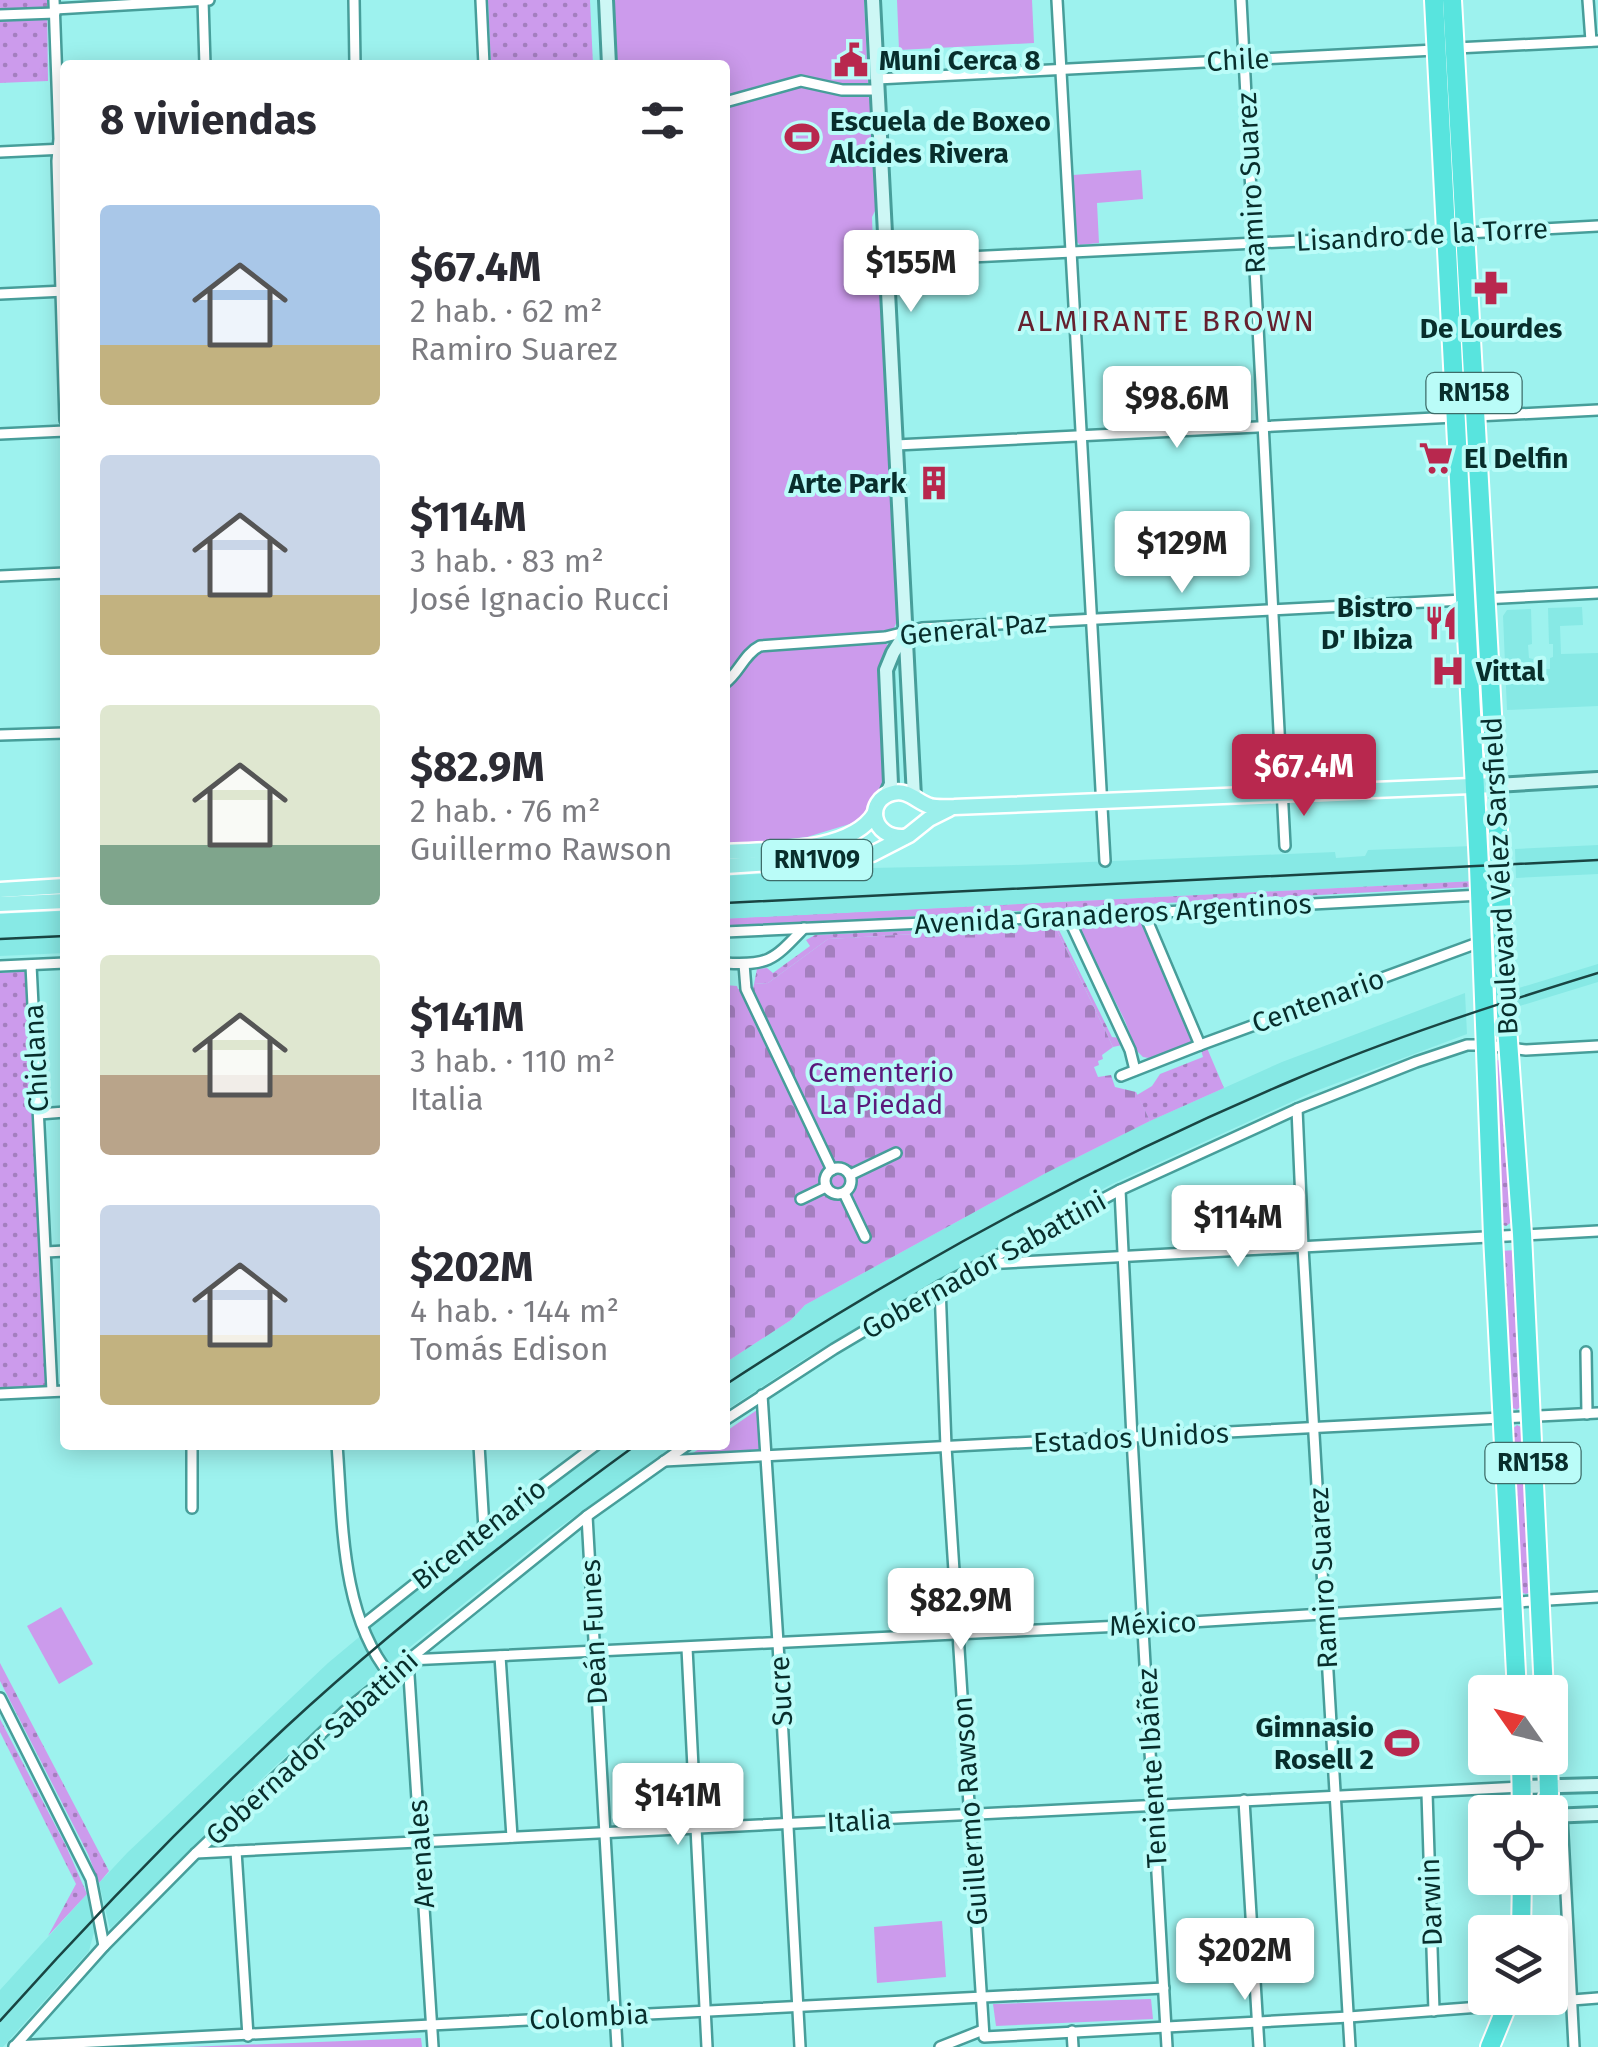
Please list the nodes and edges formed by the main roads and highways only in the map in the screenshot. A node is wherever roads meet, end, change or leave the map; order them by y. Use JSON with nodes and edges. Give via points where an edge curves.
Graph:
{"nodes":[{"id":1,"x":606,"y":0,"type":"edge"},
{"id":2,"x":872,"y":0,"type":"edge"},
{"id":3,"x":1434,"y":0,"type":"edge"},
{"id":4,"x":1452,"y":0,"type":"edge"},
{"id":5,"x":1446,"y":49,"type":"junction"},
{"id":6,"x":609,"y":60,"type":"edge"},
{"id":7,"x":906,"y":632,"type":"junction"},
{"id":8,"x":1598,"y":779,"type":"edge"},
{"id":9,"x":1496,"y":785,"type":"junction"},
{"id":10,"x":1474,"y":786,"type":"junction"},
{"id":11,"x":886,"y":795,"type":"junction"},
{"id":12,"x":914,"y":797,"type":"junction"},
{"id":13,"x":954,"y":807,"type":"junction"},
{"id":14,"x":875,"y":813,"type":"junction"},
{"id":15,"x":918,"y":827,"type":"junction"},
{"id":16,"x":904,"y":838,"type":"junction"},
{"id":17,"x":730,"y":852,"type":"edge"},
{"id":18,"x":730,"y":866,"type":"edge"},
{"id":19,"x":60,"y":886,"type":"edge"},
{"id":20,"x":0,"y":890,"type":"edge"},
{"id":21,"x":60,"y":901,"type":"edge"},
{"id":22,"x":0,"y":904,"type":"edge"},
{"id":23,"x":1516,"y":1675,"type":"edge"},
{"id":24,"x":1543,"y":1675,"type":"edge"},
{"id":25,"x":1549,"y":1775,"type":"edge"},
{"id":26,"x":1598,"y":1785,"type":"edge"},
{"id":27,"x":1549,"y":1787,"type":"junction"},
{"id":28,"x":1538,"y":1795,"type":"edge"},
{"id":29,"x":1547,"y":1795,"type":"edge"},
{"id":30,"x":1598,"y":1814,"type":"edge"},
{"id":31,"x":1568,"y":1815,"type":"edge"},
{"id":32,"x":1503,"y":2015,"type":"edge"},
{"id":33,"x":1490,"y":2047,"type":"edge"}],
"edges":[{"from":1,"to":6,"type":"main road"},
{"from":2,"to":7,"type":"main road"},
{"from":3,"to":5,"type":"highway","name":"Boulevard Vélez Sarsfield","number":"RN158"},
{"from":4,"to":5,"type":"highway","name":"Boulevard Vélez Sarsfield","number":"RN158"},
{"from":5,"to":9,"type":"highway","name":"Boulevard Vélez Sarsfield","number":"RN158","via":[[1465,233]]},
{"from":5,"to":10,"type":"highway","name":"Boulevard Vélez Sarsfield","number":"RN158","via":[[1446,234]]},
{"from":7,"to":11,"type":"main road","via":[[886,670]]},
{"from":7,"to":12,"type":"main road"},
{"from":8,"to":9,"type":"main road"},
{"from":9,"to":10,"type":"main road","number":"RN1V09"},
{"from":9,"to":24,"type":"highway","name":"Boulevard Vélez Sarsfield","number":"RN158"},
{"from":10,"to":13,"type":"main road","number":"RN1V09"},
{"from":10,"to":23,"type":"highway","name":"Boulevard Vélez Sarsfield","number":"RN158"},
{"from":11,"to":12,"type":"main road","number":"RN1V09"},
{"from":11,"to":14,"type":"main road","number":"RN1V09"},
{"from":12,"to":13,"type":"main road","number":"RN1V09"},
{"from":12,"to":15,"type":"main road","via":[[921,808]]},
{"from":13,"to":15,"type":"main road","number":"RN1V09"},
{"from":14,"to":16,"type":"main road","number":"RN1V09","via":[[883,832]]},
{"from":14,"to":17,"type":"main road","number":"RN1V09","via":[[860,830],[828,842]]},
{"from":15,"to":16,"type":"main road","number":"RN1V09"},
{"from":16,"to":18,"type":"main road","number":"RN1V09","via":[[864,856]]},
{"from":19,"to":20,"type":"main road"},
{"from":21,"to":22,"type":"main road"},
{"from":25,"to":27,"type":"highway"},
{"from":26,"to":27,"type":"main road"},
{"from":27,"to":28,"type":"main road"},
{"from":27,"to":29,"type":"highway"},
{"from":30,"to":31,"type":"main road"},
{"from":32,"to":33,"type":"highway"}]}
